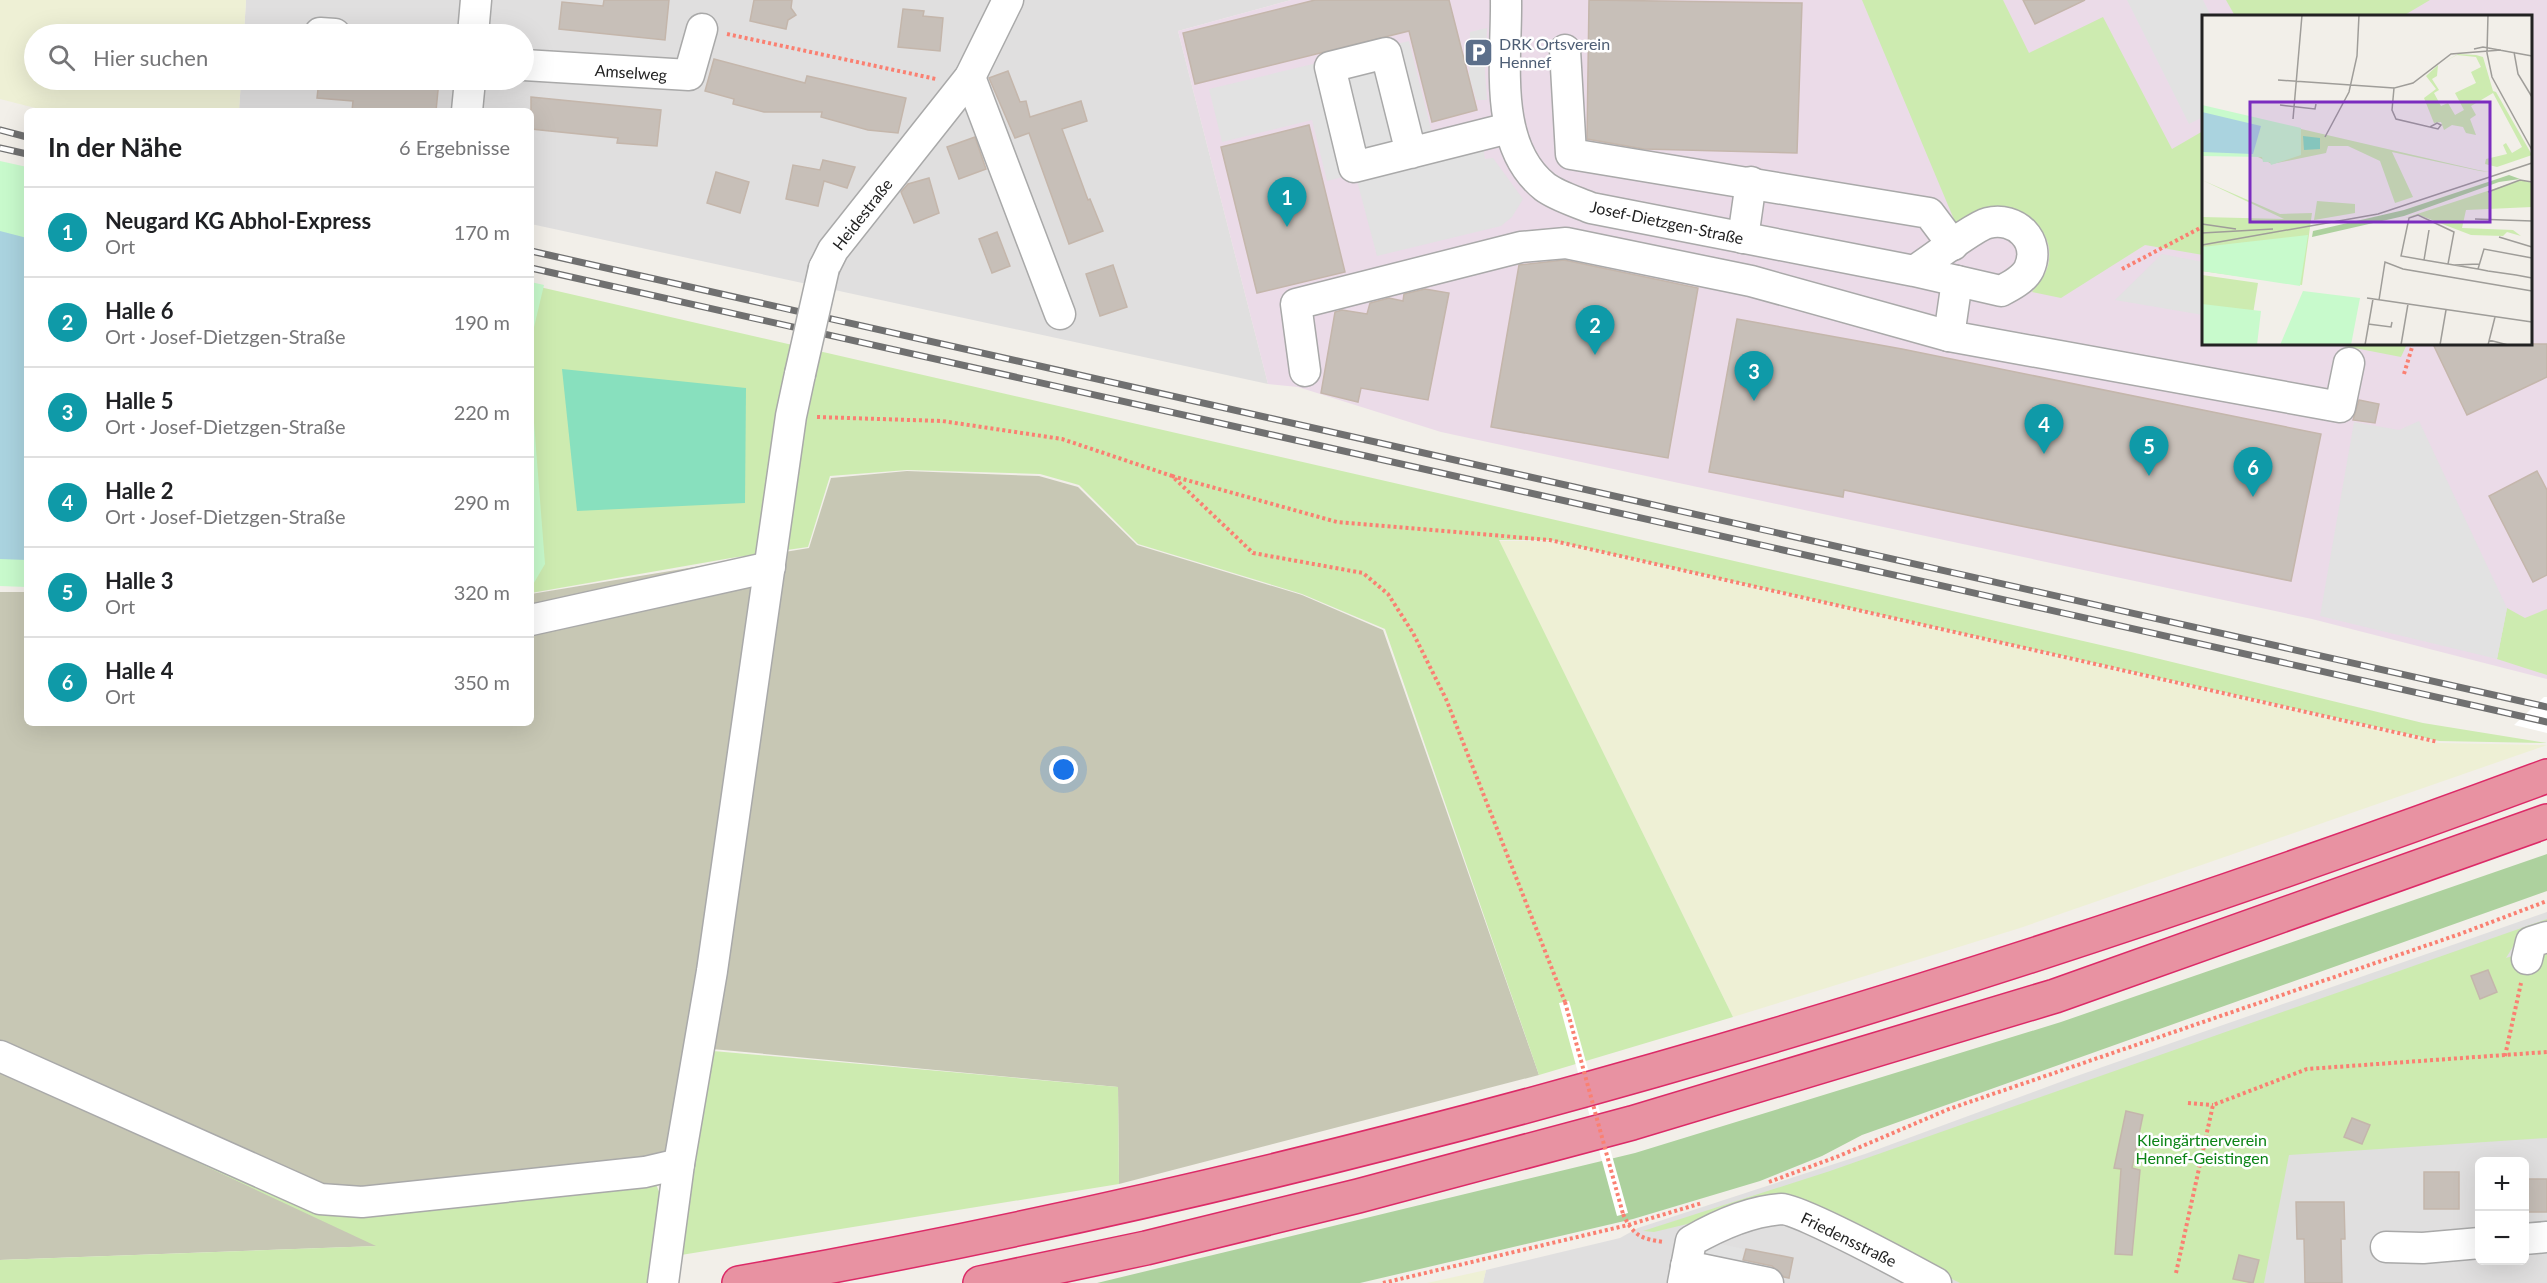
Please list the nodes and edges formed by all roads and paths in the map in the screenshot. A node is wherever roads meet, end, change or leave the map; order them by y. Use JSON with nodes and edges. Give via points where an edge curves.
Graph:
{"nodes":[{"id":1,"x":476,"y":0,"type":"edge"},
{"id":2,"x":1008,"y":0,"type":"edge"},
{"id":3,"x":1506,"y":0,"type":"edge"},
{"id":4,"x":474,"y":24,"type":"edge"},
{"id":5,"x":702,"y":29,"type":"joint"},
{"id":6,"x":1565,"y":50,"type":"dead end"},
{"id":7,"x":534,"y":66,"type":"edge"},
{"id":8,"x":970,"y":77,"type":"junction"},
{"id":9,"x":469,"y":90,"type":"edge"},
{"id":10,"x":467,"y":108,"type":"edge"},
{"id":11,"x":1509,"y":128,"type":"junction"},
{"id":12,"x":1411,"y":153,"type":"dead end"},
{"id":13,"x":1751,"y":182,"type":"junction"},
{"id":14,"x":1576,"y":201,"type":"junction"},
{"id":15,"x":1675,"y":225,"type":"junction"},
{"id":16,"x":2202,"y":227,"type":"edge"},
{"id":17,"x":1751,"y":239,"type":"junction"},
{"id":18,"x":1566,"y":243,"type":"junction"},
{"id":19,"x":1953,"y":245,"type":"junction"},
{"id":20,"x":1667,"y":266,"type":"junction"},
{"id":21,"x":2122,"y":269,"type":"dead end"},
{"id":22,"x":1914,"y":271,"type":"junction"},
{"id":23,"x":1751,"y":281,"type":"junction"},
{"id":24,"x":1957,"y":281,"type":"junction"},
{"id":25,"x":1060,"y":314,"type":"dead end"},
{"id":26,"x":1949,"y":336,"type":"junction"},
{"id":27,"x":2413,"y":345,"type":"edge"},
{"id":28,"x":2349,"y":363,"type":"dead end"},
{"id":29,"x":1305,"y":371,"type":"dead end"},
{"id":30,"x":2404,"y":374,"type":"dead end"},
{"id":31,"x":791,"y":416,"type":"junction"},
{"id":32,"x":1172,"y":476,"type":"junction"},
{"id":33,"x":770,"y":567,"type":"junction"},
{"id":34,"x":534,"y":619,"type":"edge"},
{"id":35,"x":2438,"y":742,"type":"dead end"},
{"id":36,"x":2547,"y":776,"type":"edge"},
{"id":37,"x":2547,"y":821,"type":"edge"},
{"id":38,"x":2547,"y":901,"type":"edge"},
{"id":39,"x":2547,"y":937,"type":"edge"},
{"id":40,"x":2527,"y":959,"type":"joint"},
{"id":41,"x":2547,"y":1052,"type":"edge"},
{"id":42,"x":0,"y":1056,"type":"edge"},
{"id":43,"x":2505,"y":1056,"type":"junction"},
{"id":44,"x":2188,"y":1103,"type":"dead end"},
{"id":45,"x":2213,"y":1105,"type":"junction"},
{"id":46,"x":679,"y":1164,"type":"junction"},
{"id":47,"x":1759,"y":1185,"type":"dead end"},
{"id":48,"x":1714,"y":1212,"type":"junction"},
{"id":49,"x":1628,"y":1226,"type":"junction"},
{"id":50,"x":2547,"y":1237,"type":"edge"},
{"id":51,"x":2529,"y":1239,"type":"edge"},
{"id":52,"x":2475,"y":1243,"type":"edge"},
{"id":53,"x":2386,"y":1247,"type":"dead end"},
{"id":54,"x":1687,"y":1263,"type":"edge"},
{"id":55,"x":2176,"y":1273,"type":"dead end"},
{"id":56,"x":1924,"y":1280,"type":"edge"},
{"id":57,"x":663,"y":1283,"type":"edge"},
{"id":58,"x":738,"y":1283,"type":"edge"},
{"id":59,"x":980,"y":1283,"type":"edge"},
{"id":60,"x":1383,"y":1283,"type":"edge"},
{"id":61,"x":1768,"y":1283,"type":"edge"}],
"edges":[{"from":1,"to":4,"type":"street"},
{"from":2,"to":8,"type":"street","name":"Heidestraße"},
{"from":3,"to":11,"type":"street","name":"Josef-Dietzgen-Straße"},
{"from":5,"to":7,"type":"street","name":"Amselweg","via":[[689,75]]},
{"from":5,"to":8,"type":"path","via":[[935,79]]},
{"from":6,"to":13,"type":"street","via":[[1571,154]]},
{"from":8,"to":25,"type":"street"},
{"from":8,"to":31,"type":"street","name":"Heidestraße","bridge":true,"via":[[833,250],[824,268]]},
{"from":9,"to":10,"type":"street"},
{"from":11,"to":12,"type":"street"},
{"from":11,"to":14,"type":"street","name":"Josef-Dietzgen-Straße","via":[[1522,158],[1545,187]]},
{"from":13,"to":17,"type":"street"},
{"from":13,"to":19,"type":"street","via":[[1929,213]]},
{"from":14,"to":15,"type":"street","name":"Josef-Dietzgen-Straße","via":[[1591,208]]},
{"from":14,"to":18,"type":"street"},
{"from":15,"to":17,"type":"street","name":"Josef-Dietzgen-Straße"},
{"from":15,"to":20,"type":"street"},
{"from":16,"to":21,"type":"path"},
{"from":17,"to":22,"type":"street","name":"Josef-Dietzgen-Straße"},
{"from":17,"to":23,"type":"street"},
{"from":18,"to":20,"type":"street"},
{"from":18,"to":29,"type":"street","via":[[1521,247],[1296,304]]},
{"from":19,"to":22,"type":"street","name":"Josef-Dietzgen-Straße"},
{"from":19,"to":24,"type":"street","name":"Josef-Dietzgen-Straße","via":[[1986,223],[2001,222],[2016,224],[2027,234],[2032,248],[2029,270],[2001,291]]},
{"from":20,"to":23,"type":"street"},
{"from":22,"to":24,"type":"street","name":"Josef-Dietzgen-Straße"},
{"from":23,"to":26,"type":"street"},
{"from":24,"to":26,"type":"street"},
{"from":26,"to":28,"type":"street","via":[[2340,407]]},
{"from":27,"to":30,"type":"path"},
{"from":31,"to":32,"type":"path","via":[[942,422],[1062,439]]},
{"from":31,"to":33,"type":"street","name":"Heidestraße"},
{"from":32,"to":35,"type":"path","via":[[1337,522],[1550,540]]},
{"from":32,"to":49,"type":"path","bridge":true,"via":[[1253,553],[1364,573],[1388,594],[1413,633],[1446,699],[1565,1002]]},
{"from":33,"to":34,"type":"street"},
{"from":33,"to":46,"type":"street","name":"Heidestraße","via":[[709,992]]},
{"from":36,"to":58,"type":"highway","via":[[2171,912],[1829,1019],[1617,1080],[1130,1205],[932,1248]]},
{"from":37,"to":59,"type":"highway","via":[[2055,996],[1643,1120],[1146,1248]]},
{"from":38,"to":47,"type":"path","via":[[1949,1108],[1839,1156]]},
{"from":39,"to":40,"type":"street","via":[[2531,942]]},
{"from":40,"to":43,"type":"path"},
{"from":41,"to":43,"type":"path"},
{"from":42,"to":46,"type":"street","via":[[320,1198],[362,1202],[645,1172]]},
{"from":43,"to":45,"type":"path","via":[[2307,1069]]},
{"from":44,"to":45,"type":"path"},
{"from":45,"to":55,"type":"path"},
{"from":46,"to":57,"type":"street","name":"Heidestraße"},
{"from":48,"to":49,"type":"path"},
{"from":48,"to":54,"type":"street","name":"Friedensstraße"},
{"from":48,"to":56,"type":"street","name":"Friedensstraße","via":[[1785,1209]]},
{"from":49,"to":54,"type":"path","via":[[1642,1239],[1669,1243]]},
{"from":49,"to":60,"type":"path"},
{"from":50,"to":51,"type":"street"},
{"from":52,"to":53,"type":"street"},
{"from":54,"to":61,"type":"street"}]}
